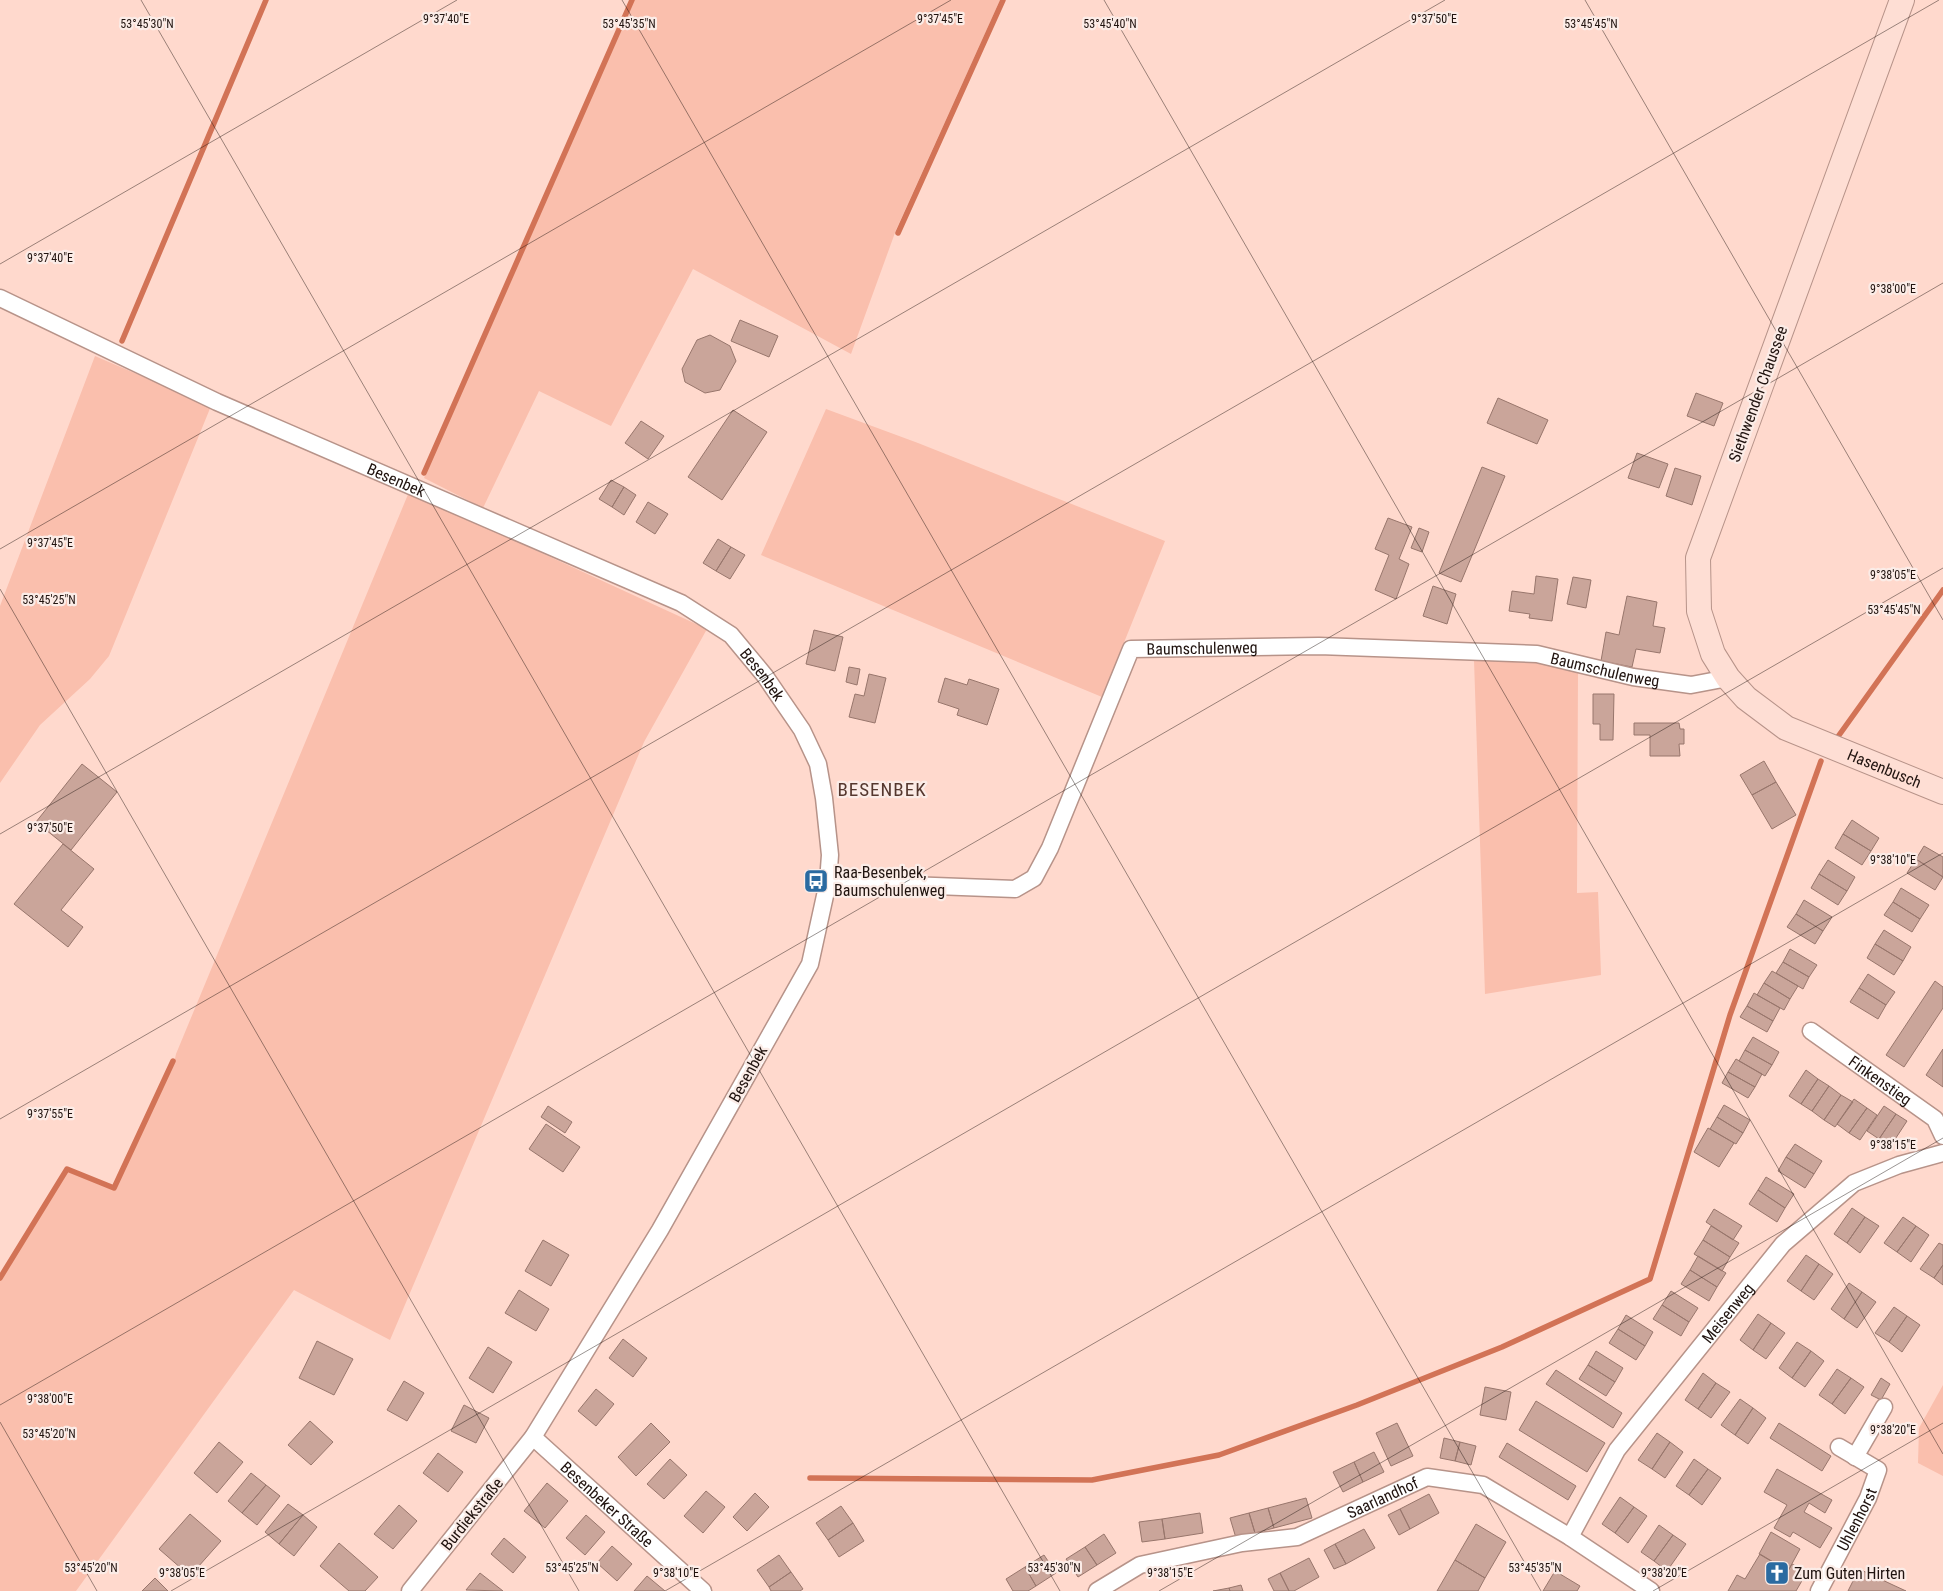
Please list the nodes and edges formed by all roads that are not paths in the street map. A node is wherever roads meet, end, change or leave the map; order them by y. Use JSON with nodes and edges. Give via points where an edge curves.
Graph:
{"nodes":[{"id":1,"x":1902,"y":0,"type":"edge"},
{"id":2,"x":0,"y":298,"type":"edge"},
{"id":3,"x":1728,"y":678,"type":"junction"},
{"id":4,"x":1825,"y":744,"type":"joint"},
{"id":5,"x":1943,"y":792,"type":"edge"},
{"id":6,"x":828,"y":882,"type":"junction"},
{"id":7,"x":1811,"y":1031,"type":"dead end"},
{"id":8,"x":1943,"y":1136,"type":"edge"},
{"id":9,"x":1943,"y":1154,"type":"edge"},
{"id":10,"x":1884,"y":1407,"type":"dead end"},
{"id":11,"x":533,"y":1437,"type":"junction"},
{"id":12,"x":1840,"y":1447,"type":"dead end"},
{"id":13,"x":1854,"y":1456,"type":"junction"},
{"id":14,"x":1570,"y":1537,"type":"junction"},
{"id":15,"x":410,"y":1591,"type":"edge"},
{"id":16,"x":702,"y":1591,"type":"edge"},
{"id":17,"x":1097,"y":1591,"type":"edge"},
{"id":18,"x":1651,"y":1591,"type":"edge"},
{"id":19,"x":1819,"y":1591,"type":"edge"}],
"edges":[{"from":1,"to":3,"type":"main road","name":"Siethwender Chaussee","via":[[1698,558],[1699,611],[1713,654]]},
{"from":2,"to":6,"type":"street","name":"Besenbek","via":[[217,402],[681,603],[731,635],[765,676],[802,730],[818,764],[830,856]]},
{"from":3,"to":4,"type":"main road","name":"Siethwender Chaussee","via":[[1746,698],[1786,728]]},
{"from":3,"to":6,"type":"street","name":"Baumschulenweg","via":[[1690,685],[1632,676],[1537,654],[1319,646],[1132,649],[1050,848],[1034,878],[1015,889]]},
{"from":4,"to":5,"type":"main road","name":"Hasenbusch"},
{"from":6,"to":11,"type":"street","name":"Besenbek","via":[[810,964],[660,1230]]},
{"from":7,"to":8,"type":"street","name":"Finkenstieg","via":[[1935,1119]]},
{"from":9,"to":14,"type":"street","name":"Meisenweg","via":[[1899,1165],[1854,1183],[1784,1244],[1617,1450]]},
{"from":10,"to":13,"type":"street"},
{"from":11,"to":15,"type":"street","name":"Burdiekstraße"},
{"from":11,"to":16,"type":"street","name":"Besenbeker Straße"},
{"from":12,"to":13,"type":"street","name":"Uhlenhorst"},
{"from":13,"to":19,"type":"street","name":"Uhlenhorst","via":[[1878,1470],[1868,1498]]},
{"from":14,"to":17,"type":"street","name":"Saarlandhof","via":[[1483,1485],[1427,1477],[1297,1537],[1242,1543],[1140,1566]]},
{"from":14,"to":18,"type":"street","name":"Saarlandhof"}]}
